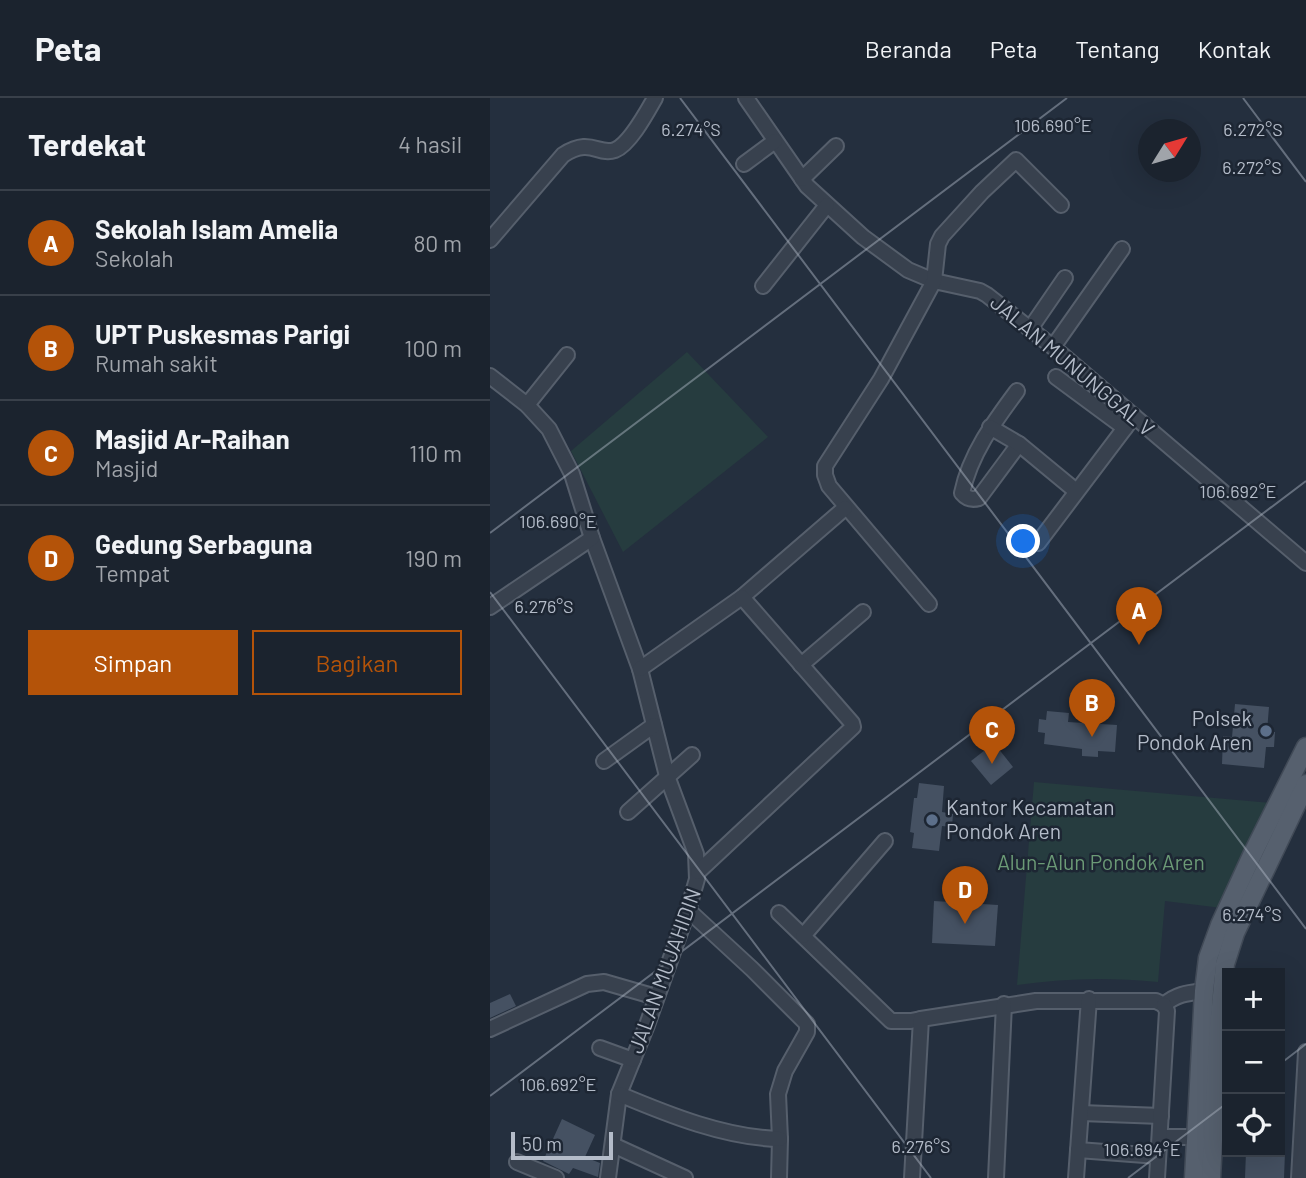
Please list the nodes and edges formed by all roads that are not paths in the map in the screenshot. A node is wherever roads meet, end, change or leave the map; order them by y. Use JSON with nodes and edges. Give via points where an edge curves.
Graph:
{"nodes":[{"id":1,"x":655,"y":98,"type":"edge"},
{"id":2,"x":746,"y":98,"type":"edge"},
{"id":3,"x":775,"y":141,"type":"junction"},
{"id":4,"x":836,"y":146,"type":"dead end"},
{"id":5,"x":744,"y":164,"type":"dead end"},
{"id":6,"x":802,"y":179,"type":"junction"},
{"id":7,"x":827,"y":205,"type":"junction"},
{"id":8,"x":1061,"y":205,"type":"dead end"},
{"id":9,"x":490,"y":240,"type":"edge"},
{"id":10,"x":1122,"y":249,"type":"dead end"},
{"id":11,"x":1065,"y":278,"type":"dead end"},
{"id":12,"x":934,"y":281,"type":"junction"},
{"id":13,"x":762,"y":286,"type":"dead end"},
{"id":14,"x":1030,"y":329,"type":"junction"},
{"id":15,"x":1053,"y":347,"type":"junction"},
{"id":16,"x":567,"y":355,"type":"dead end"},
{"id":17,"x":490,"y":376,"type":"edge"},
{"id":18,"x":1056,"y":377,"type":"dead end"},
{"id":19,"x":1017,"y":391,"type":"dead end"},
{"id":20,"x":527,"y":405,"type":"junction"},
{"id":21,"x":1129,"y":422,"type":"junction"},
{"id":22,"x":990,"y":427,"type":"junction"},
{"id":23,"x":1019,"y":444,"type":"junction"},
{"id":24,"x":1076,"y":491,"type":"junction"},
{"id":25,"x":845,"y":508,"type":"junction"},
{"id":26,"x":592,"y":538,"type":"junction"},
{"id":27,"x":1038,"y":543,"type":"dead end"},
{"id":28,"x":1306,"y":563,"type":"edge"},
{"id":29,"x":743,"y":597,"type":"junction"},
{"id":30,"x":929,"y":604,"type":"dead end"},
{"id":31,"x":490,"y":607,"type":"edge"},
{"id":32,"x":863,"y":612,"type":"dead end"},
{"id":33,"x":801,"y":665,"type":"junction"},
{"id":34,"x":640,"y":669,"type":"junction"},
{"id":35,"x":654,"y":725,"type":"junction"},
{"id":36,"x":1306,"y":747,"type":"edge"},
{"id":37,"x":692,"y":755,"type":"dead end"},
{"id":38,"x":604,"y":761,"type":"dead end"},
{"id":39,"x":667,"y":776,"type":"junction"},
{"id":40,"x":1306,"y":784,"type":"edge"},
{"id":41,"x":1289,"y":802,"type":"junction"},
{"id":42,"x":628,"y":812,"type":"dead end"},
{"id":43,"x":885,"y":841,"type":"dead end"},
{"id":44,"x":698,"y":872,"type":"junction"},
{"id":45,"x":688,"y":910,"type":"junction"},
{"id":46,"x":779,"y":914,"type":"dead end"},
{"id":47,"x":803,"y":936,"type":"junction"},
{"id":48,"x":1204,"y":991,"type":"junction"},
{"id":49,"x":656,"y":997,"type":"junction"},
{"id":50,"x":1089,"y":999,"type":"junction"},
{"id":51,"x":1004,"y":1004,"type":"junction"},
{"id":52,"x":1164,"y":1005,"type":"junction"},
{"id":53,"x":921,"y":1019,"type":"junction"},
{"id":54,"x":490,"y":1029,"type":"edge"},
{"id":55,"x":600,"y":1048,"type":"dead end"},
{"id":56,"x":1306,"y":1052,"type":"edge"},
{"id":57,"x":633,"y":1060,"type":"junction"},
{"id":58,"x":619,"y":1094,"type":"junction"},
{"id":59,"x":1081,"y":1113,"type":"junction"},
{"id":60,"x":1161,"y":1116,"type":"junction"},
{"id":61,"x":1160,"y":1137,"type":"junction"},
{"id":62,"x":1204,"y":1137,"type":"junction"},
{"id":63,"x":780,"y":1139,"type":"junction"},
{"id":64,"x":613,"y":1145,"type":"junction"},
{"id":65,"x":1078,"y":1150,"type":"junction"},
{"id":66,"x":1158,"y":1156,"type":"junction"},
{"id":67,"x":517,"y":1161,"type":"dead end"},
{"id":68,"x":556,"y":1178,"type":"edge"},
{"id":69,"x":608,"y":1178,"type":"edge"},
{"id":70,"x":685,"y":1178,"type":"edge"},
{"id":71,"x":779,"y":1178,"type":"edge"},
{"id":72,"x":912,"y":1178,"type":"edge"},
{"id":73,"x":996,"y":1178,"type":"edge"},
{"id":74,"x":1076,"y":1178,"type":"edge"},
{"id":75,"x":1157,"y":1178,"type":"edge"},
{"id":76,"x":1194,"y":1178,"type":"edge"},
{"id":77,"x":1211,"y":1178,"type":"edge"},
{"id":78,"x":1300,"y":1178,"type":"edge"}],
"edges":[{"from":1,"to":9,"type":"street","via":[[619,148],[583,146],[563,155]]},
{"from":2,"to":3,"type":"street","name":"JALAN MUNUNGGAL V"},
{"from":3,"to":5,"type":"street"},
{"from":3,"to":6,"type":"street","name":"JALAN MUNUNGGAL V"},
{"from":4,"to":6,"type":"street"},
{"from":6,"to":7,"type":"street","name":"JALAN MUNUNGGAL V"},
{"from":7,"to":12,"type":"street","name":"JALAN MUNUNGGAL V","via":[[889,258]]},
{"from":7,"to":13,"type":"street"},
{"from":8,"to":12,"type":"street","via":[[1019,161],[1013,161],[942,236]]},
{"from":10,"to":15,"type":"street"},
{"from":11,"to":14,"type":"street"},
{"from":12,"to":14,"type":"street","name":"JALAN MUNUNGGAL V","via":[[980,291]]},
{"from":12,"to":25,"type":"street","via":[[881,379],[825,466],[828,486]]},
{"from":14,"to":15,"type":"street","name":"JALAN MUNUNGGAL V"},
{"from":15,"to":21,"type":"street","name":"JALAN MUNUNGGAL V"},
{"from":16,"to":20,"type":"street"},
{"from":17,"to":20,"type":"street","name":"JALAN MUJAHIDIN"},
{"from":18,"to":21,"type":"street"},
{"from":19,"to":22,"type":"street"},
{"from":20,"to":26,"type":"street","name":"JALAN MUJAHIDIN","via":[[549,429],[564,457]]},
{"from":21,"to":24,"type":"street"},
{"from":21,"to":28,"type":"street","name":"JALAN MUNUNGGAL V"},
{"from":22,"to":23,"type":"street"},
{"from":22,"to":23,"type":"street","via":[[962,493],[970,499],[979,498]]},
{"from":23,"to":24,"type":"street"},
{"from":24,"to":27,"type":"street"},
{"from":25,"to":29,"type":"street"},
{"from":25,"to":30,"type":"street"},
{"from":26,"to":31,"type":"street"},
{"from":26,"to":34,"type":"street","name":"JALAN MUJAHIDIN"},
{"from":29,"to":33,"type":"street"},
{"from":29,"to":34,"type":"street"},
{"from":32,"to":33,"type":"street"},
{"from":33,"to":44,"type":"street","via":[[853,727]]},
{"from":34,"to":35,"type":"street","name":"JALAN MUJAHIDIN"},
{"from":35,"to":38,"type":"street"},
{"from":35,"to":39,"type":"street","name":"JALAN MUJAHIDIN"},
{"from":36,"to":41,"type":"main road"},
{"from":37,"to":39,"type":"street"},
{"from":39,"to":42,"type":"street"},
{"from":39,"to":44,"type":"street","name":"JALAN MUJAHIDIN","via":[[696,854]]},
{"from":40,"to":41,"type":"main road"},
{"from":41,"to":48,"type":"main road","via":[[1220,925],[1208,958]]},
{"from":41,"to":62,"type":"main road","via":[[1225,964]]},
{"from":43,"to":47,"type":"street"},
{"from":44,"to":45,"type":"street","name":"JALAN MUJAHIDIN"},
{"from":45,"to":49,"type":"street","name":"JALAN MUJAHIDIN"},
{"from":45,"to":63,"type":"street","via":[[807,1024],[780,1083]]},
{"from":46,"to":47,"type":"street"},
{"from":47,"to":53,"type":"street","via":[[891,1021]]},
{"from":48,"to":52,"type":"street","via":[[1186,993]]},
{"from":48,"to":62,"type":"main road"},
{"from":49,"to":54,"type":"street","via":[[604,982],[587,984]]},
{"from":49,"to":57,"type":"street","name":"JALAN MUJAHIDIN"},
{"from":50,"to":51,"type":"street"},
{"from":50,"to":52,"type":"street"},
{"from":50,"to":59,"type":"street"},
{"from":51,"to":53,"type":"street"},
{"from":51,"to":73,"type":"street"},
{"from":52,"to":60,"type":"street"},
{"from":53,"to":72,"type":"street"},
{"from":55,"to":57,"type":"street"},
{"from":56,"to":78,"type":"street"},
{"from":57,"to":58,"type":"street","name":"JALAN MUJAHIDIN"},
{"from":58,"to":63,"type":"street","via":[[719,1129]]},
{"from":58,"to":64,"type":"street","name":"JALAN MUJAHIDIN"},
{"from":59,"to":60,"type":"street"},
{"from":59,"to":65,"type":"street"},
{"from":60,"to":61,"type":"street"},
{"from":61,"to":62,"type":"street"},
{"from":61,"to":66,"type":"street"},
{"from":62,"to":76,"type":"main road"},
{"from":62,"to":77,"type":"main road"},
{"from":63,"to":71,"type":"street"},
{"from":64,"to":69,"type":"street","name":"JALAN MUJAHIDIN"},
{"from":64,"to":70,"type":"street"},
{"from":65,"to":66,"type":"street"},
{"from":65,"to":74,"type":"street"},
{"from":66,"to":75,"type":"street"},
{"from":67,"to":68,"type":"street"}]}
